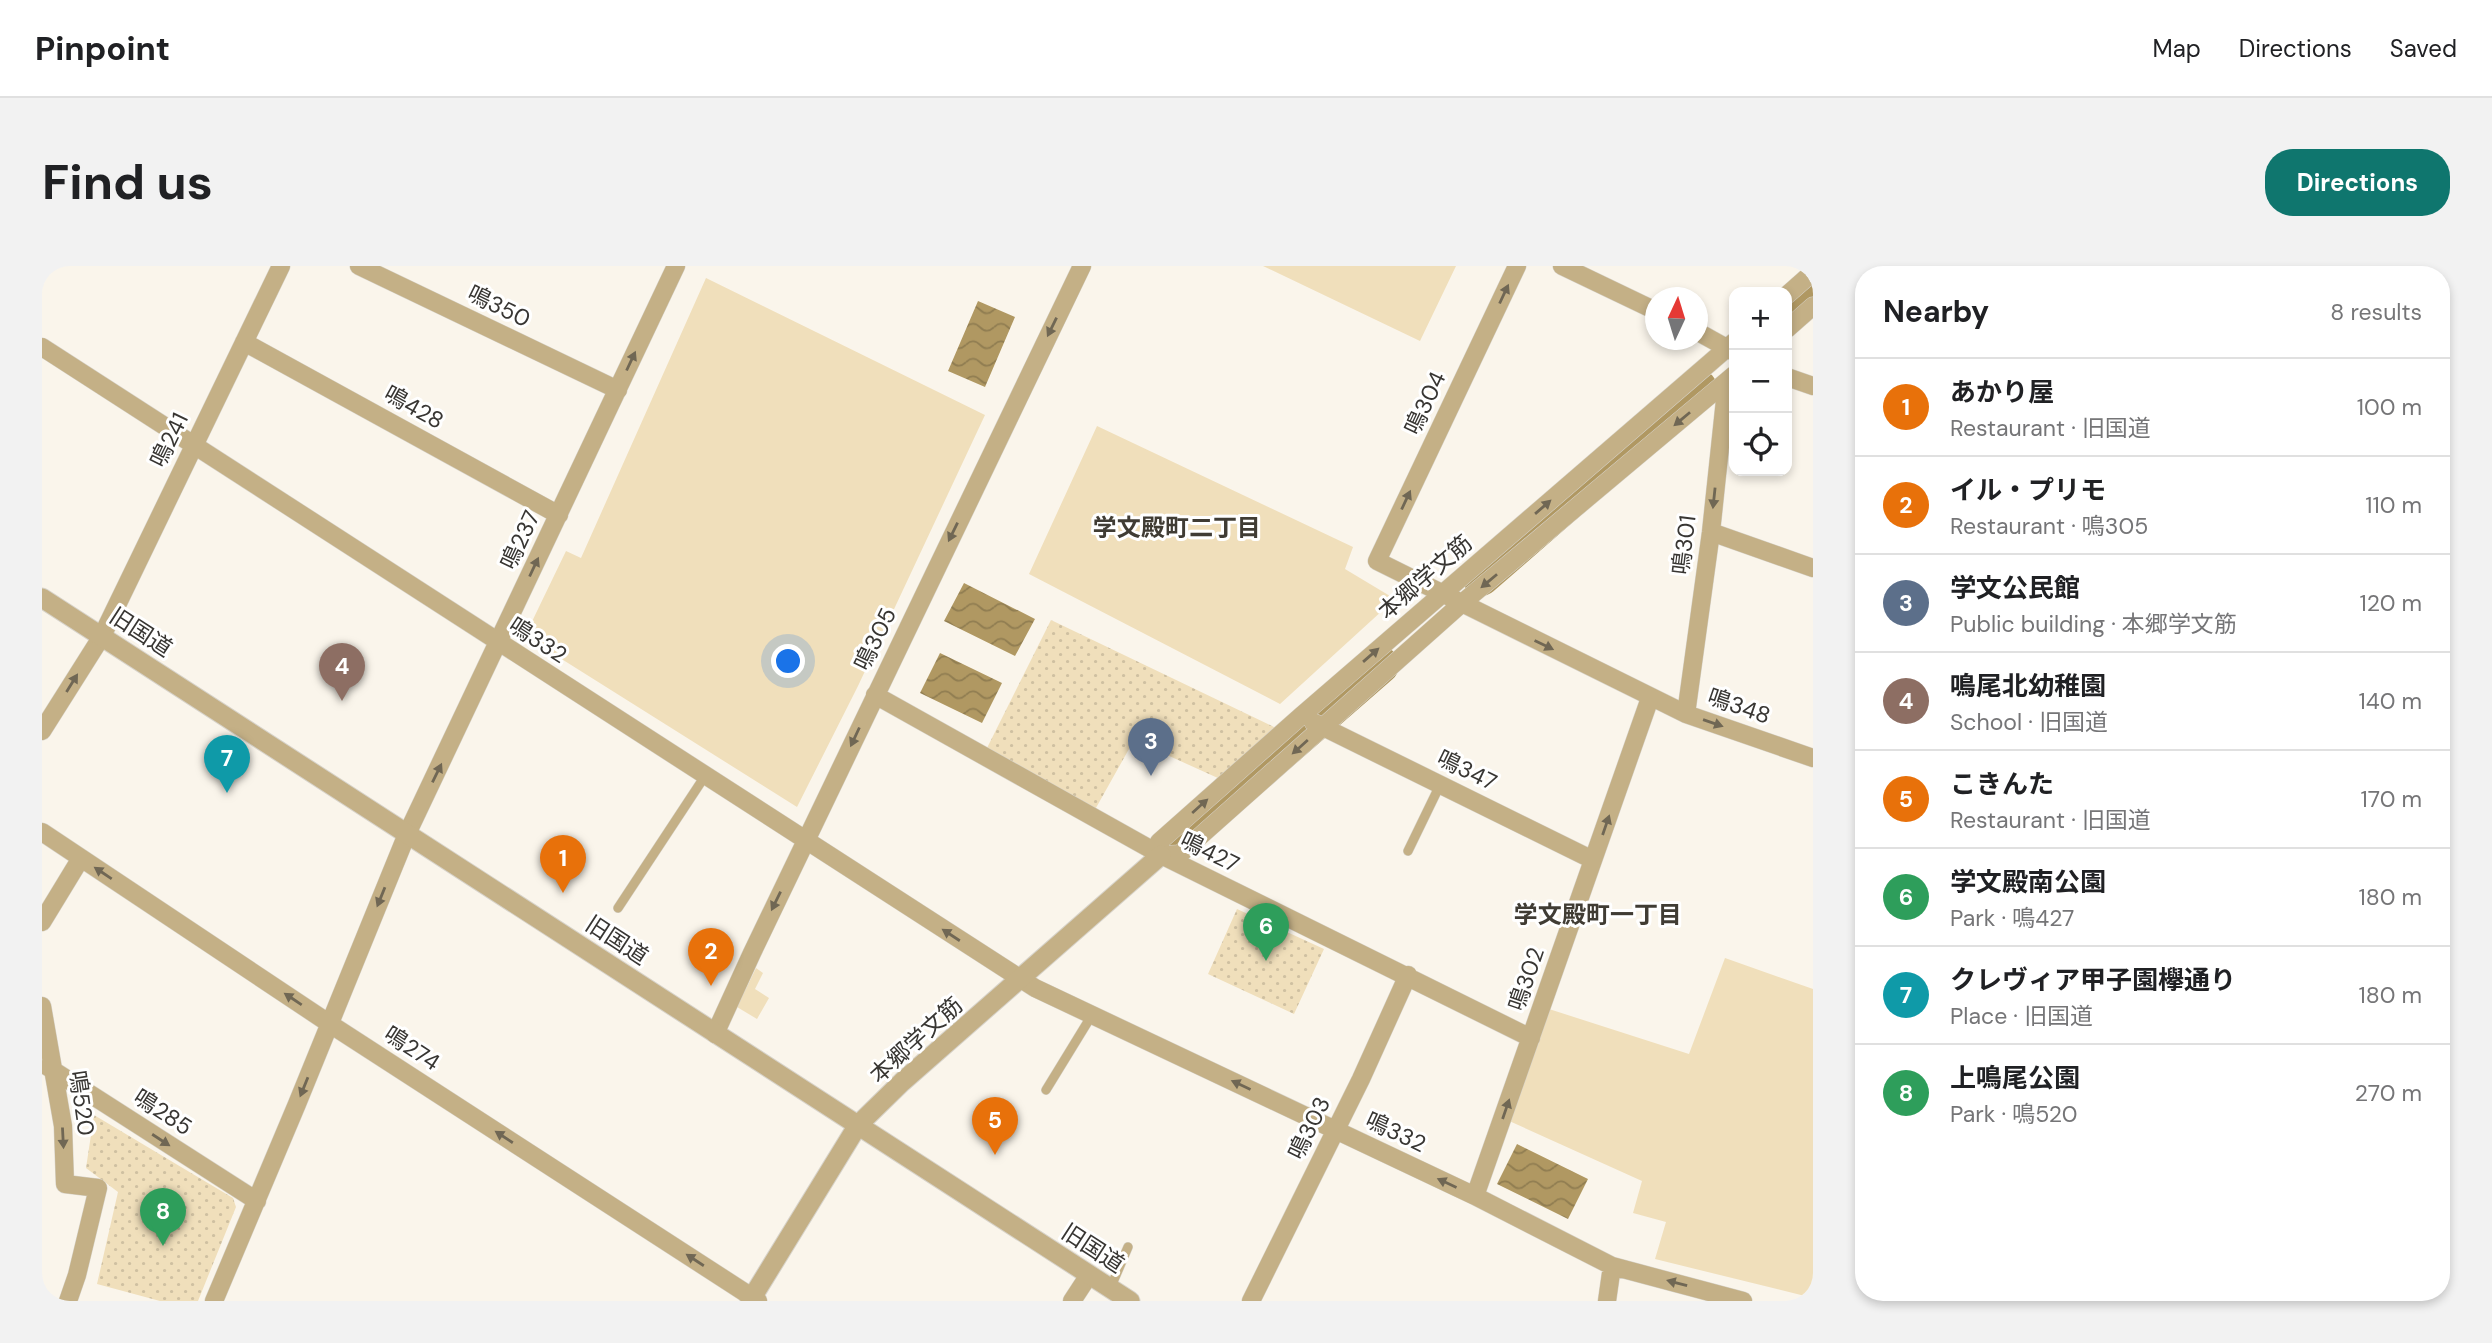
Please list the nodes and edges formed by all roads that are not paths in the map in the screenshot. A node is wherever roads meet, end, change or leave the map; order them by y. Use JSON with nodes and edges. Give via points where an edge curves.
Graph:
{"nodes":[{"id":1,"x":281,"y":266,"type":"edge"},
{"id":2,"x":359,"y":266,"type":"edge"},
{"id":3,"x":676,"y":266,"type":"edge"},
{"id":4,"x":1082,"y":266,"type":"edge"},
{"id":5,"x":1517,"y":266,"type":"edge"},
{"id":6,"x":1562,"y":266,"type":"edge"},
{"id":7,"x":1813,"y":272,"type":"edge"},
{"id":8,"x":1792,"y":291,"type":"edge"},
{"id":9,"x":1813,"y":306,"type":"edge"},
{"id":10,"x":1645,"y":307,"type":"edge"},
{"id":11,"x":1792,"y":325,"type":"edge"},
{"id":12,"x":1708,"y":336,"type":"edge"},
{"id":13,"x":244,"y":342,"type":"junction"},
{"id":14,"x":1729,"y":346,"type":"edge"},
{"id":15,"x":42,"y":347,"type":"edge"},
{"id":16,"x":1729,"y":350,"type":"edge"},
{"id":17,"x":1729,"y":379,"type":"edge"},
{"id":18,"x":1792,"y":379,"type":"edge"},
{"id":19,"x":1729,"y":386,"type":"edge"},
{"id":20,"x":1813,"y":386,"type":"edge"},
{"id":21,"x":618,"y":390,"type":"junction"},
{"id":22,"x":194,"y":445,"type":"junction"},
{"id":23,"x":559,"y":514,"type":"junction"},
{"id":24,"x":1711,"y":532,"type":"junction"},
{"id":25,"x":1377,"y":561,"type":"joint"},
{"id":26,"x":1813,"y":568,"type":"edge"},
{"id":27,"x":42,"y":598,"type":"edge"},
{"id":28,"x":1452,"y":599,"type":"junction"},
{"id":29,"x":102,"y":636,"type":"junction"},
{"id":30,"x":499,"y":643,"type":"junction"},
{"id":31,"x":875,"y":695,"type":"junction"},
{"id":32,"x":1650,"y":698,"type":"junction"},
{"id":33,"x":1686,"y":714,"type":"junction"},
{"id":34,"x":1312,"y":722,"type":"junction"},
{"id":35,"x":42,"y":731,"type":"edge"},
{"id":36,"x":1813,"y":758,"type":"edge"},
{"id":37,"x":705,"y":776,"type":"junction"},
{"id":38,"x":1440,"y":785,"type":"junction"},
{"id":39,"x":42,"y":832,"type":"edge"},
{"id":40,"x":407,"y":834,"type":"junction"},
{"id":41,"x":806,"y":840,"type":"junction"},
{"id":42,"x":1408,"y":851,"type":"dead end"},
{"id":43,"x":1161,"y":855,"type":"junction"},
{"id":44,"x":81,"y":858,"type":"junction"},
{"id":45,"x":1593,"y":860,"type":"junction"},
{"id":46,"x":618,"y":908,"type":"dead end"},
{"id":47,"x":42,"y":922,"type":"edge"},
{"id":48,"x":1408,"y":975,"type":"junction"},
{"id":49,"x":1021,"y":980,"type":"junction"},
{"id":50,"x":42,"y":1006,"type":"edge"},
{"id":51,"x":1092,"y":1015,"type":"junction"},
{"id":52,"x":330,"y":1024,"type":"junction"},
{"id":53,"x":715,"y":1034,"type":"junction"},
{"id":54,"x":1531,"y":1038,"type":"junction"},
{"id":55,"x":47,"y":1067,"type":"edge"},
{"id":56,"x":1046,"y":1090,"type":"dead end"},
{"id":57,"x":858,"y":1125,"type":"junction"},
{"id":58,"x":1336,"y":1130,"type":"junction"},
{"id":59,"x":1475,"y":1196,"type":"junction"},
{"id":60,"x":257,"y":1201,"type":"junction"},
{"id":61,"x":1128,"y":1247,"type":"dead end"},
{"id":62,"x":1612,"y":1266,"type":"junction"},
{"id":63,"x":1089,"y":1275,"type":"junction"},
{"id":64,"x":1110,"y":1289,"type":"junction"},
{"id":65,"x":754,"y":1300,"type":"edge"},
{"id":66,"x":68,"y":1301,"type":"edge"},
{"id":67,"x":214,"y":1301,"type":"edge"},
{"id":68,"x":1072,"y":1301,"type":"edge"},
{"id":69,"x":1129,"y":1301,"type":"edge"},
{"id":70,"x":1251,"y":1301,"type":"edge"},
{"id":71,"x":1607,"y":1301,"type":"edge"},
{"id":72,"x":1743,"y":1301,"type":"edge"}],
"edges":[{"from":1,"to":13,"type":"street","name":"鳴241"},
{"from":2,"to":21,"type":"street","name":"鳴350"},
{"from":21,"to":3,"type":"street","name":"鳴237","one_way":true},
{"from":4,"to":31,"type":"street","name":"鳴305","one_way":true},
{"from":25,"to":5,"type":"street","name":"鳴304","one_way":true},
{"from":6,"to":10,"type":"street"},
{"from":7,"to":8,"type":"street"},
{"from":9,"to":11,"type":"street"},
{"from":12,"to":14,"type":"street"},
{"from":13,"to":22,"type":"street","name":"鳴241"},
{"from":13,"to":23,"type":"street","name":"鳴428"},
{"from":15,"to":22,"type":"street","name":"鳴332"},
{"from":28,"to":16,"type":"street","name":"本郷学文筋","one_way":true},
{"from":17,"to":28,"type":"street","name":"本郷学文筋","one_way":true},
{"from":18,"to":20,"type":"street"},
{"from":19,"to":24,"type":"street","name":"鳴301","one_way":true},
{"from":21,"to":23,"type":"street","name":"鳴237"},
{"from":22,"to":29,"type":"street","name":"鳴241"},
{"from":22,"to":30,"type":"street","name":"鳴332"},
{"from":30,"to":23,"type":"street","name":"鳴237","one_way":true},
{"from":24,"to":26,"type":"street"},
{"from":24,"to":33,"type":"street","name":"鳴301"},
{"from":25,"to":28,"type":"street","name":"鳴348"},
{"from":27,"to":29,"type":"street","name":"旧国道"},
{"from":28,"to":32,"type":"street","name":"鳴348","one_way":true},
{"from":28,"to":34,"type":"street","name":"本郷学文筋"},
{"from":34,"to":28,"type":"street","name":"本郷学文筋","one_way":true},
{"from":35,"to":29,"type":"street","name":"鳴241","one_way":true},
{"from":29,"to":40,"type":"street","name":"旧国道"},
{"from":30,"to":37,"type":"street","name":"鳴332"},
{"from":40,"to":30,"type":"street","name":"鳴237","one_way":true},
{"from":31,"to":41,"type":"street","name":"鳴305","one_way":true},
{"from":31,"to":43,"type":"street","name":"鳴427"},
{"from":32,"to":33,"type":"street","name":"鳴348"},
{"from":45,"to":32,"type":"street","name":"鳴302","one_way":true},
{"from":33,"to":36,"type":"street","name":"鳴348","one_way":true},
{"from":34,"to":38,"type":"street","name":"鳴347"},
{"from":34,"to":43,"type":"street","name":"本郷学文筋","one_way":true,"via":[[1180,854]]},
{"from":43,"to":34,"type":"street","name":"本郷学文筋","one_way":true,"via":[[1160,842]]},
{"from":37,"to":41,"type":"street","name":"鳴332"},
{"from":37,"to":46,"type":"lane"},
{"from":38,"to":42,"type":"lane"},
{"from":38,"to":45,"type":"street","name":"鳴347"},
{"from":39,"to":44,"type":"street","name":"鳴274"},
{"from":40,"to":52,"type":"street","name":"鳴237","one_way":true},
{"from":40,"to":53,"type":"street","name":"旧国道"},
{"from":49,"to":41,"type":"street","name":"鳴332","one_way":true},
{"from":41,"to":53,"type":"street","name":"鳴305","one_way":true},
{"from":43,"to":48,"type":"street","name":"鳴427"},
{"from":43,"to":49,"type":"street","name":"本郷学文筋"},
{"from":44,"to":47,"type":"street"},
{"from":52,"to":44,"type":"street","name":"鳴274","one_way":true},
{"from":45,"to":54,"type":"street","name":"鳴302"},
{"from":48,"to":54,"type":"street","name":"鳴427"},
{"from":48,"to":58,"type":"street","name":"鳴303"},
{"from":49,"to":51,"type":"street","name":"鳴332"},
{"from":49,"to":57,"type":"street","name":"本郷学文筋"},
{"from":50,"to":55,"type":"street","name":"鳴520"},
{"from":51,"to":56,"type":"lane"},
{"from":58,"to":51,"type":"street","name":"鳴332","one_way":true},
{"from":52,"to":60,"type":"street","name":"鳴237","one_way":true},
{"from":65,"to":52,"type":"street","name":"鳴274","one_way":true},
{"from":53,"to":57,"type":"street","name":"旧国道"},
{"from":59,"to":54,"type":"street","name":"鳴302","one_way":true},
{"from":55,"to":60,"type":"street","name":"鳴285","one_way":true},
{"from":55,"to":66,"type":"street","name":"鳴520","one_way":true,"via":[[63,1126],[65,1184],[98,1188]]},
{"from":57,"to":63,"type":"street","name":"旧国道"},
{"from":57,"to":65,"type":"street","name":"本郷学文筋"},
{"from":59,"to":58,"type":"street","name":"鳴332","one_way":true},
{"from":58,"to":70,"type":"street","name":"鳴303"},
{"from":59,"to":62,"type":"street","name":"鳴332"},
{"from":60,"to":67,"type":"street","name":"鳴237"},
{"from":61,"to":64,"type":"lane"},
{"from":62,"to":71,"type":"street"},
{"from":72,"to":62,"type":"street","name":"鳴332","one_way":true},
{"from":63,"to":64,"type":"street","name":"旧国道"},
{"from":63,"to":68,"type":"street"},
{"from":64,"to":69,"type":"street","name":"旧国道"}]}
